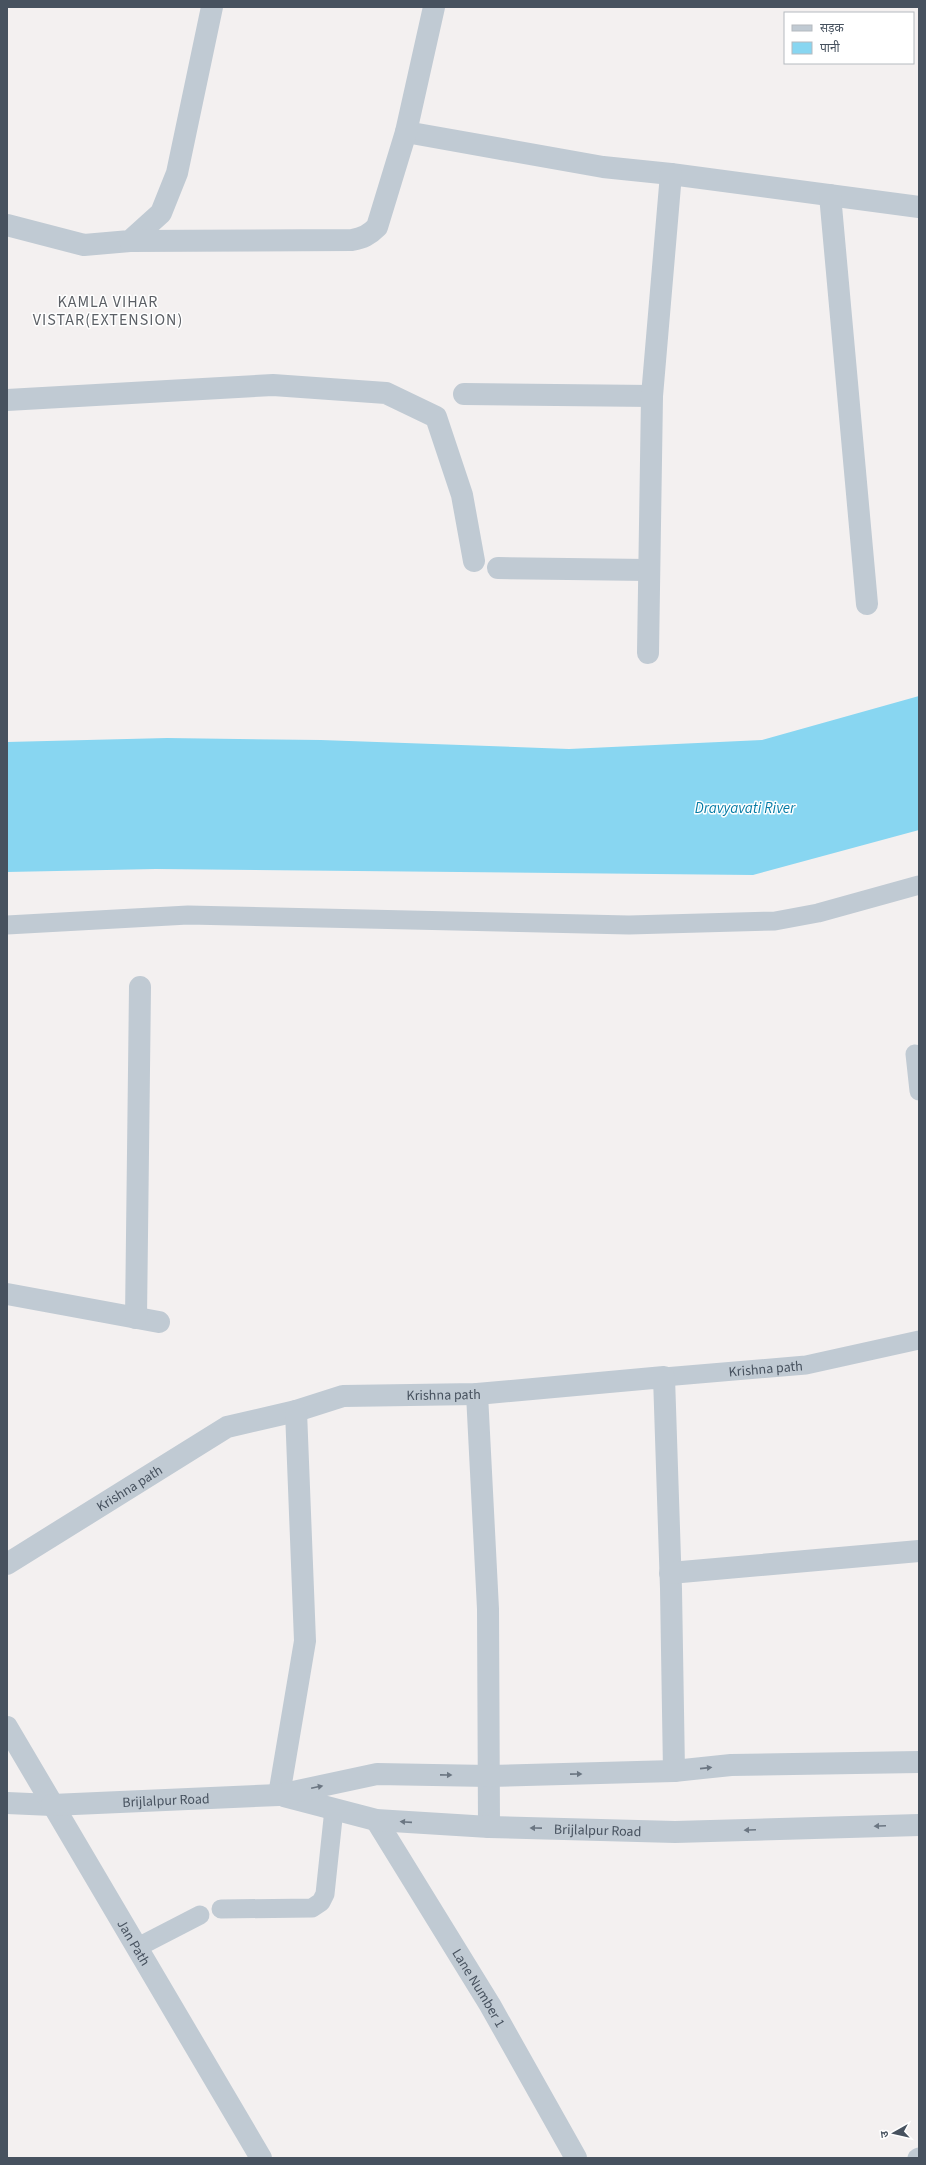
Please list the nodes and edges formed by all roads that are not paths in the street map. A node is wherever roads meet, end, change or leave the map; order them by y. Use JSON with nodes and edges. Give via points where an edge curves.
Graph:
{"nodes":[{"id":1,"x":212,"y":7,"type":"edge"},
{"id":2,"x":434,"y":7,"type":"edge"},
{"id":3,"x":406,"y":132,"type":"junction"},
{"id":4,"x":671,"y":174,"type":"junction"},
{"id":5,"x":830,"y":195,"type":"junction"},
{"id":6,"x":919,"y":207,"type":"edge"},
{"id":7,"x":7,"y":225,"type":"edge"},
{"id":8,"x":130,"y":241,"type":"junction"},
{"id":9,"x":464,"y":394,"type":"dead end"},
{"id":10,"x":652,"y":396,"type":"junction"},
{"id":11,"x":7,"y":400,"type":"edge"},
{"id":12,"x":474,"y":561,"type":"dead end"},
{"id":13,"x":498,"y":568,"type":"dead end"},
{"id":14,"x":648,"y":570,"type":"junction"},
{"id":15,"x":867,"y":604,"type":"dead end"},
{"id":16,"x":648,"y":653,"type":"dead end"},
{"id":17,"x":919,"y":886,"type":"edge"},
{"id":18,"x":7,"y":925,"type":"edge"},
{"id":19,"x":140,"y":987,"type":"dead end"},
{"id":20,"x":915,"y":1054,"type":"dead end"},
{"id":21,"x":919,"y":1091,"type":"edge"},
{"id":22,"x":7,"y":1294,"type":"edge"},
{"id":23,"x":136,"y":1318,"type":"junction"},
{"id":24,"x":159,"y":1322,"type":"dead end"},
{"id":25,"x":919,"y":1340,"type":"edge"},
{"id":26,"x":664,"y":1378,"type":"junction"},
{"id":27,"x":477,"y":1394,"type":"junction"},
{"id":28,"x":296,"y":1411,"type":"junction"},
{"id":29,"x":919,"y":1551,"type":"edge"},
{"id":30,"x":7,"y":1564,"type":"edge"},
{"id":31,"x":670,"y":1573,"type":"junction"},
{"id":32,"x":7,"y":1727,"type":"edge"},
{"id":33,"x":919,"y":1762,"type":"edge"},
{"id":34,"x":674,"y":1771,"type":"junction"},
{"id":35,"x":489,"y":1776,"type":"junction"},
{"id":36,"x":279,"y":1795,"type":"junction"},
{"id":37,"x":7,"y":1803,"type":"edge"},
{"id":38,"x":52,"y":1805,"type":"junction"},
{"id":39,"x":334,"y":1809,"type":"junction"},
{"id":40,"x":376,"y":1820,"type":"junction"},
{"id":41,"x":919,"y":1825,"type":"edge"},
{"id":42,"x":489,"y":1827,"type":"junction"},
{"id":43,"x":221,"y":1909,"type":"dead end"},
{"id":44,"x":200,"y":1915,"type":"dead end"},
{"id":45,"x":138,"y":1946,"type":"junction"},
{"id":46,"x":261,"y":2158,"type":"edge"},
{"id":47,"x":576,"y":2158,"type":"edge"}],
"edges":[{"from":1,"to":8,"type":"street","via":[[177,174],[161,213]]},
{"from":2,"to":3,"type":"street"},
{"from":3,"to":4,"type":"street","via":[[603,167]]},
{"from":3,"to":8,"type":"street","via":[[377,227],[365,238]]},
{"from":4,"to":5,"type":"street"},
{"from":4,"to":10,"type":"street"},
{"from":5,"to":6,"type":"street"},
{"from":5,"to":15,"type":"street"},
{"from":7,"to":8,"type":"street","via":[[84,245]]},
{"from":9,"to":10,"type":"street"},
{"from":10,"to":14,"type":"street"},
{"from":11,"to":12,"type":"street","via":[[273,385],[386,393],[436,417],[462,495]]},
{"from":13,"to":14,"type":"street"},
{"from":14,"to":16,"type":"street"},
{"from":17,"to":18,"type":"lane","via":[[818,913],[775,921],[629,925],[188,915]]},
{"from":19,"to":23,"type":"street"},
{"from":20,"to":21,"type":"lane"},
{"from":22,"to":23,"type":"street"},
{"from":23,"to":24,"type":"street"},
{"from":25,"to":26,"type":"lane","name":"Krishna path","via":[[806,1365]]},
{"from":26,"to":27,"type":"street","name":"Krishna path"},
{"from":26,"to":31,"type":"street"},
{"from":27,"to":28,"type":"street","name":"Krishna path","via":[[343,1396]]},
{"from":27,"to":35,"type":"street","via":[[488,1609]]},
{"from":28,"to":30,"type":"street","name":"Krishna path","via":[[227,1427]]},
{"from":28,"to":36,"type":"street","via":[[305,1641]]},
{"from":29,"to":31,"type":"street"},
{"from":31,"to":34,"type":"street"},
{"from":32,"to":38,"type":"street","name":"Jan Path"},
{"from":34,"to":33,"type":"street","name":"Brijlalpur Road","one_way":true,"via":[[731,1765]]},
{"from":35,"to":34,"type":"street","name":"Brijlalpur Road","one_way":true},
{"from":36,"to":35,"type":"street","name":"Brijlalpur Road","one_way":true,"via":[[377,1774]]},
{"from":35,"to":42,"type":"street"},
{"from":36,"to":38,"type":"street","name":"Brijlalpur Road"},
{"from":36,"to":39,"type":"street","name":"Brijlalpur Road"},
{"from":37,"to":38,"type":"street","name":"Brijlalpur Road"},
{"from":38,"to":45,"type":"street","name":"Jan Path"},
{"from":39,"to":40,"type":"street","name":"Brijlalpur Road"},
{"from":39,"to":43,"type":"lane","via":[[325,1894],[321,1902],[312,1908]]},
{"from":42,"to":40,"type":"street","name":"Brijlalpur Road","one_way":true},
{"from":40,"to":47,"type":"street","name":"Lane Number 1","via":[[490,2005]]},
{"from":41,"to":42,"type":"street","name":"Brijlalpur Road","one_way":true,"via":[[675,1832]]},
{"from":44,"to":45,"type":"lane"},
{"from":45,"to":46,"type":"street","name":"Jan Path"}]}
